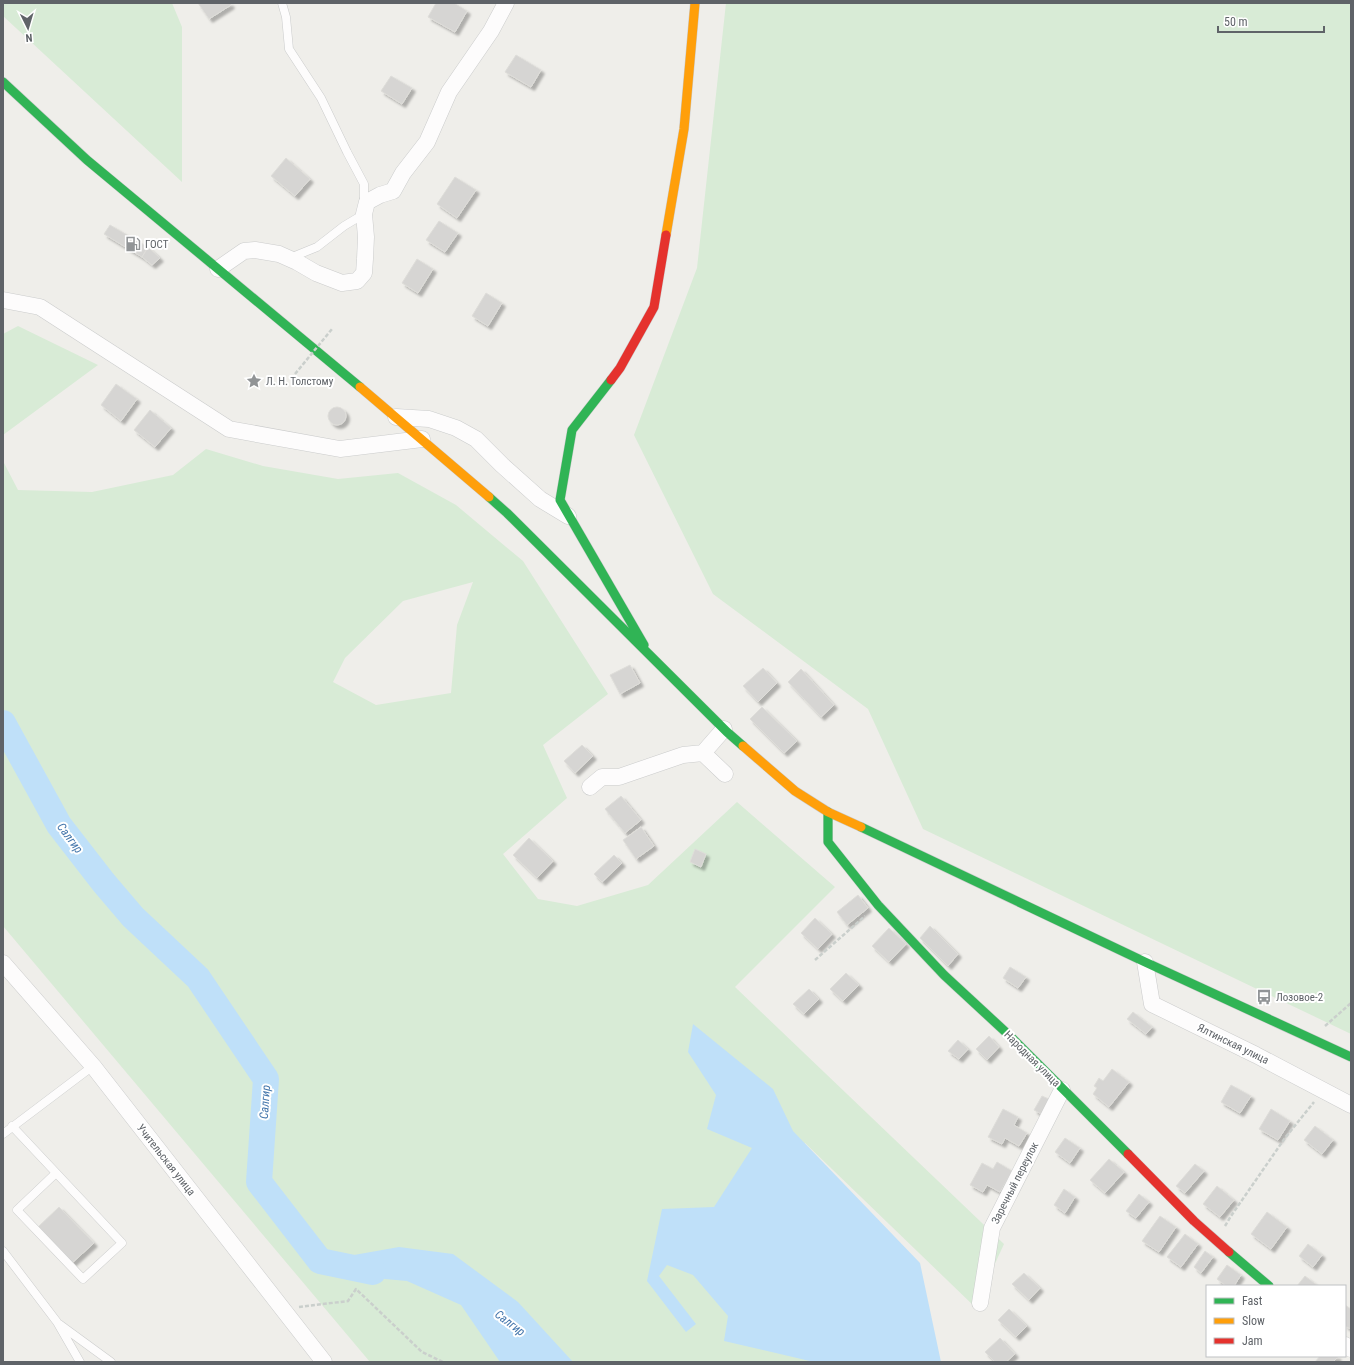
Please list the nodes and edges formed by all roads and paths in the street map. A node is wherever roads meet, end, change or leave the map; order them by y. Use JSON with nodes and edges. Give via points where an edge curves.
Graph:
{"nodes":[{"id":1,"x":282,"y":3,"type":"edge"},
{"id":2,"x":506,"y":3,"type":"edge"},
{"id":3,"x":695,"y":3,"type":"edge"},
{"id":4,"x":3,"y":82,"type":"edge"},
{"id":5,"x":364,"y":214,"type":"junction"},
{"id":6,"x":289,"y":258,"type":"junction"},
{"id":7,"x":218,"y":269,"type":"junction"},
{"id":8,"x":3,"y":300,"type":"edge"},
{"id":9,"x":332,"y":329,"type":"dead end"},
{"id":10,"x":316,"y":350,"type":"junction"},
{"id":11,"x":296,"y":374,"type":"dead end"},
{"id":12,"x":396,"y":417,"type":"junction"},
{"id":13,"x":422,"y":439,"type":"junction"},
{"id":14,"x":569,"y":516,"type":"junction"},
{"id":15,"x":651,"y":657,"type":"junction"},
{"id":16,"x":724,"y":729,"type":"junction"},
{"id":17,"x":704,"y":752,"type":"junction"},
{"id":18,"x":725,"y":774,"type":"dead end"},
{"id":19,"x":590,"y":787,"type":"dead end"},
{"id":20,"x":828,"y":812,"type":"junction"},
{"id":21,"x":878,"y":905,"type":"junction"},
{"id":22,"x":815,"y":960,"type":"dead end"},
{"id":23,"x":1145,"y":962,"type":"junction"},
{"id":24,"x":3,"y":963,"type":"edge"},
{"id":25,"x":1351,"y":1003,"type":"edge"},
{"id":26,"x":1324,"y":1028,"type":"dead end"},
{"id":27,"x":1351,"y":1057,"type":"edge"},
{"id":28,"x":93,"y":1066,"type":"junction"},
{"id":29,"x":1062,"y":1090,"type":"junction"},
{"id":30,"x":1323,"y":1090,"type":"junction"},
{"id":31,"x":1351,"y":1105,"type":"edge"},
{"id":32,"x":12,"y":1126,"type":"junction"},
{"id":33,"x":3,"y":1134,"type":"edge"},
{"id":34,"x":56,"y":1173,"type":"junction"},
{"id":35,"x":1215,"y":1239,"type":"junction"},
{"id":36,"x":3,"y":1250,"type":"edge"},
{"id":37,"x":1268,"y":1285,"type":"edge"},
{"id":38,"x":980,"y":1303,"type":"dead end"},
{"id":39,"x":283,"y":1309,"type":"junction"},
{"id":40,"x":57,"y":1322,"type":"junction"},
{"id":41,"x":80,"y":1362,"type":"edge"},
{"id":42,"x":111,"y":1362,"type":"edge"},
{"id":43,"x":324,"y":1362,"type":"edge"},
{"id":44,"x":443,"y":1362,"type":"edge"}],
"edges":[{"from":1,"to":5,"type":"lane","via":[[289,49],[321,98],[364,184]]},
{"from":2,"to":5,"type":"street","via":[[491,31],[449,92],[426,142],[393,191],[367,202]]},
{"from":3,"to":14,"type":"main road","via":[[684,129],[654,307],[620,368],[572,430],[560,500]]},
{"from":4,"to":7,"type":"main road","via":[[87,160]]},
{"from":5,"to":6,"type":"lane","via":[[317,247]]},
{"from":5,"to":6,"type":"street","via":[[366,259],[364,273],[358,281],[342,282],[316,273]]},
{"from":6,"to":7,"type":"street","via":[[255,250],[244,251]]},
{"from":7,"to":10,"type":"main road"},
{"from":8,"to":13,"type":"street","via":[[40,307],[229,429],[340,449]]},
{"from":9,"to":10,"type":"path","bridge":true},
{"from":10,"to":11,"type":"path","bridge":true},
{"from":10,"to":12,"type":"main road"},
{"from":12,"to":13,"type":"main road"},
{"from":12,"to":14,"type":"street","via":[[429,418],[476,439],[540,499]]},
{"from":13,"to":15,"type":"main road","via":[[507,513]]},
{"from":14,"to":15,"type":"main road"},
{"from":15,"to":16,"type":"main road"},
{"from":16,"to":17,"type":"street"},
{"from":16,"to":20,"type":"main road","via":[[795,791]]},
{"from":17,"to":18,"type":"street"},
{"from":17,"to":19,"type":"street","via":[[683,755],[619,777],[602,777]]},
{"from":20,"to":21,"type":"main road","name":"Народная улица","via":[[828,842]]},
{"from":20,"to":23,"type":"main road"},
{"from":21,"to":22,"type":"path"},
{"from":21,"to":29,"type":"main road","name":"Народная улица","via":[[944,975],[1011,1037]]},
{"from":23,"to":27,"type":"main road"},
{"from":23,"to":30,"type":"street","name":"Ялтинская улица","via":[[1152,1004],[1256,1054]]},
{"from":24,"to":28,"type":"street","name":"Учительская улица"},
{"from":25,"to":26,"type":"path"},
{"from":28,"to":32,"type":"lane"},
{"from":28,"to":39,"type":"street","name":"Учительская улица"},
{"from":29,"to":35,"type":"main road","name":"Народная улица"},
{"from":29,"to":38,"type":"street","name":"Заречный переулок","via":[[992,1228]]},
{"from":30,"to":31,"type":"street","name":"Ялтинская улица"},
{"from":30,"to":35,"type":"path","via":[[1285,1138]]},
{"from":32,"to":33,"type":"lane"},
{"from":32,"to":34,"type":"lane"},
{"from":34,"to":34,"type":"lane","via":[[122,1243],[83,1278],[17,1210]]},
{"from":35,"to":37,"type":"main road","name":"Народная улица"},
{"from":36,"to":40,"type":"lane"},
{"from":39,"to":43,"type":"street","name":"Учительская улица"},
{"from":39,"to":44,"type":"path","via":[[348,1301],[356,1290],[422,1352]]},
{"from":40,"to":41,"type":"lane"},
{"from":40,"to":42,"type":"lane"}]}
